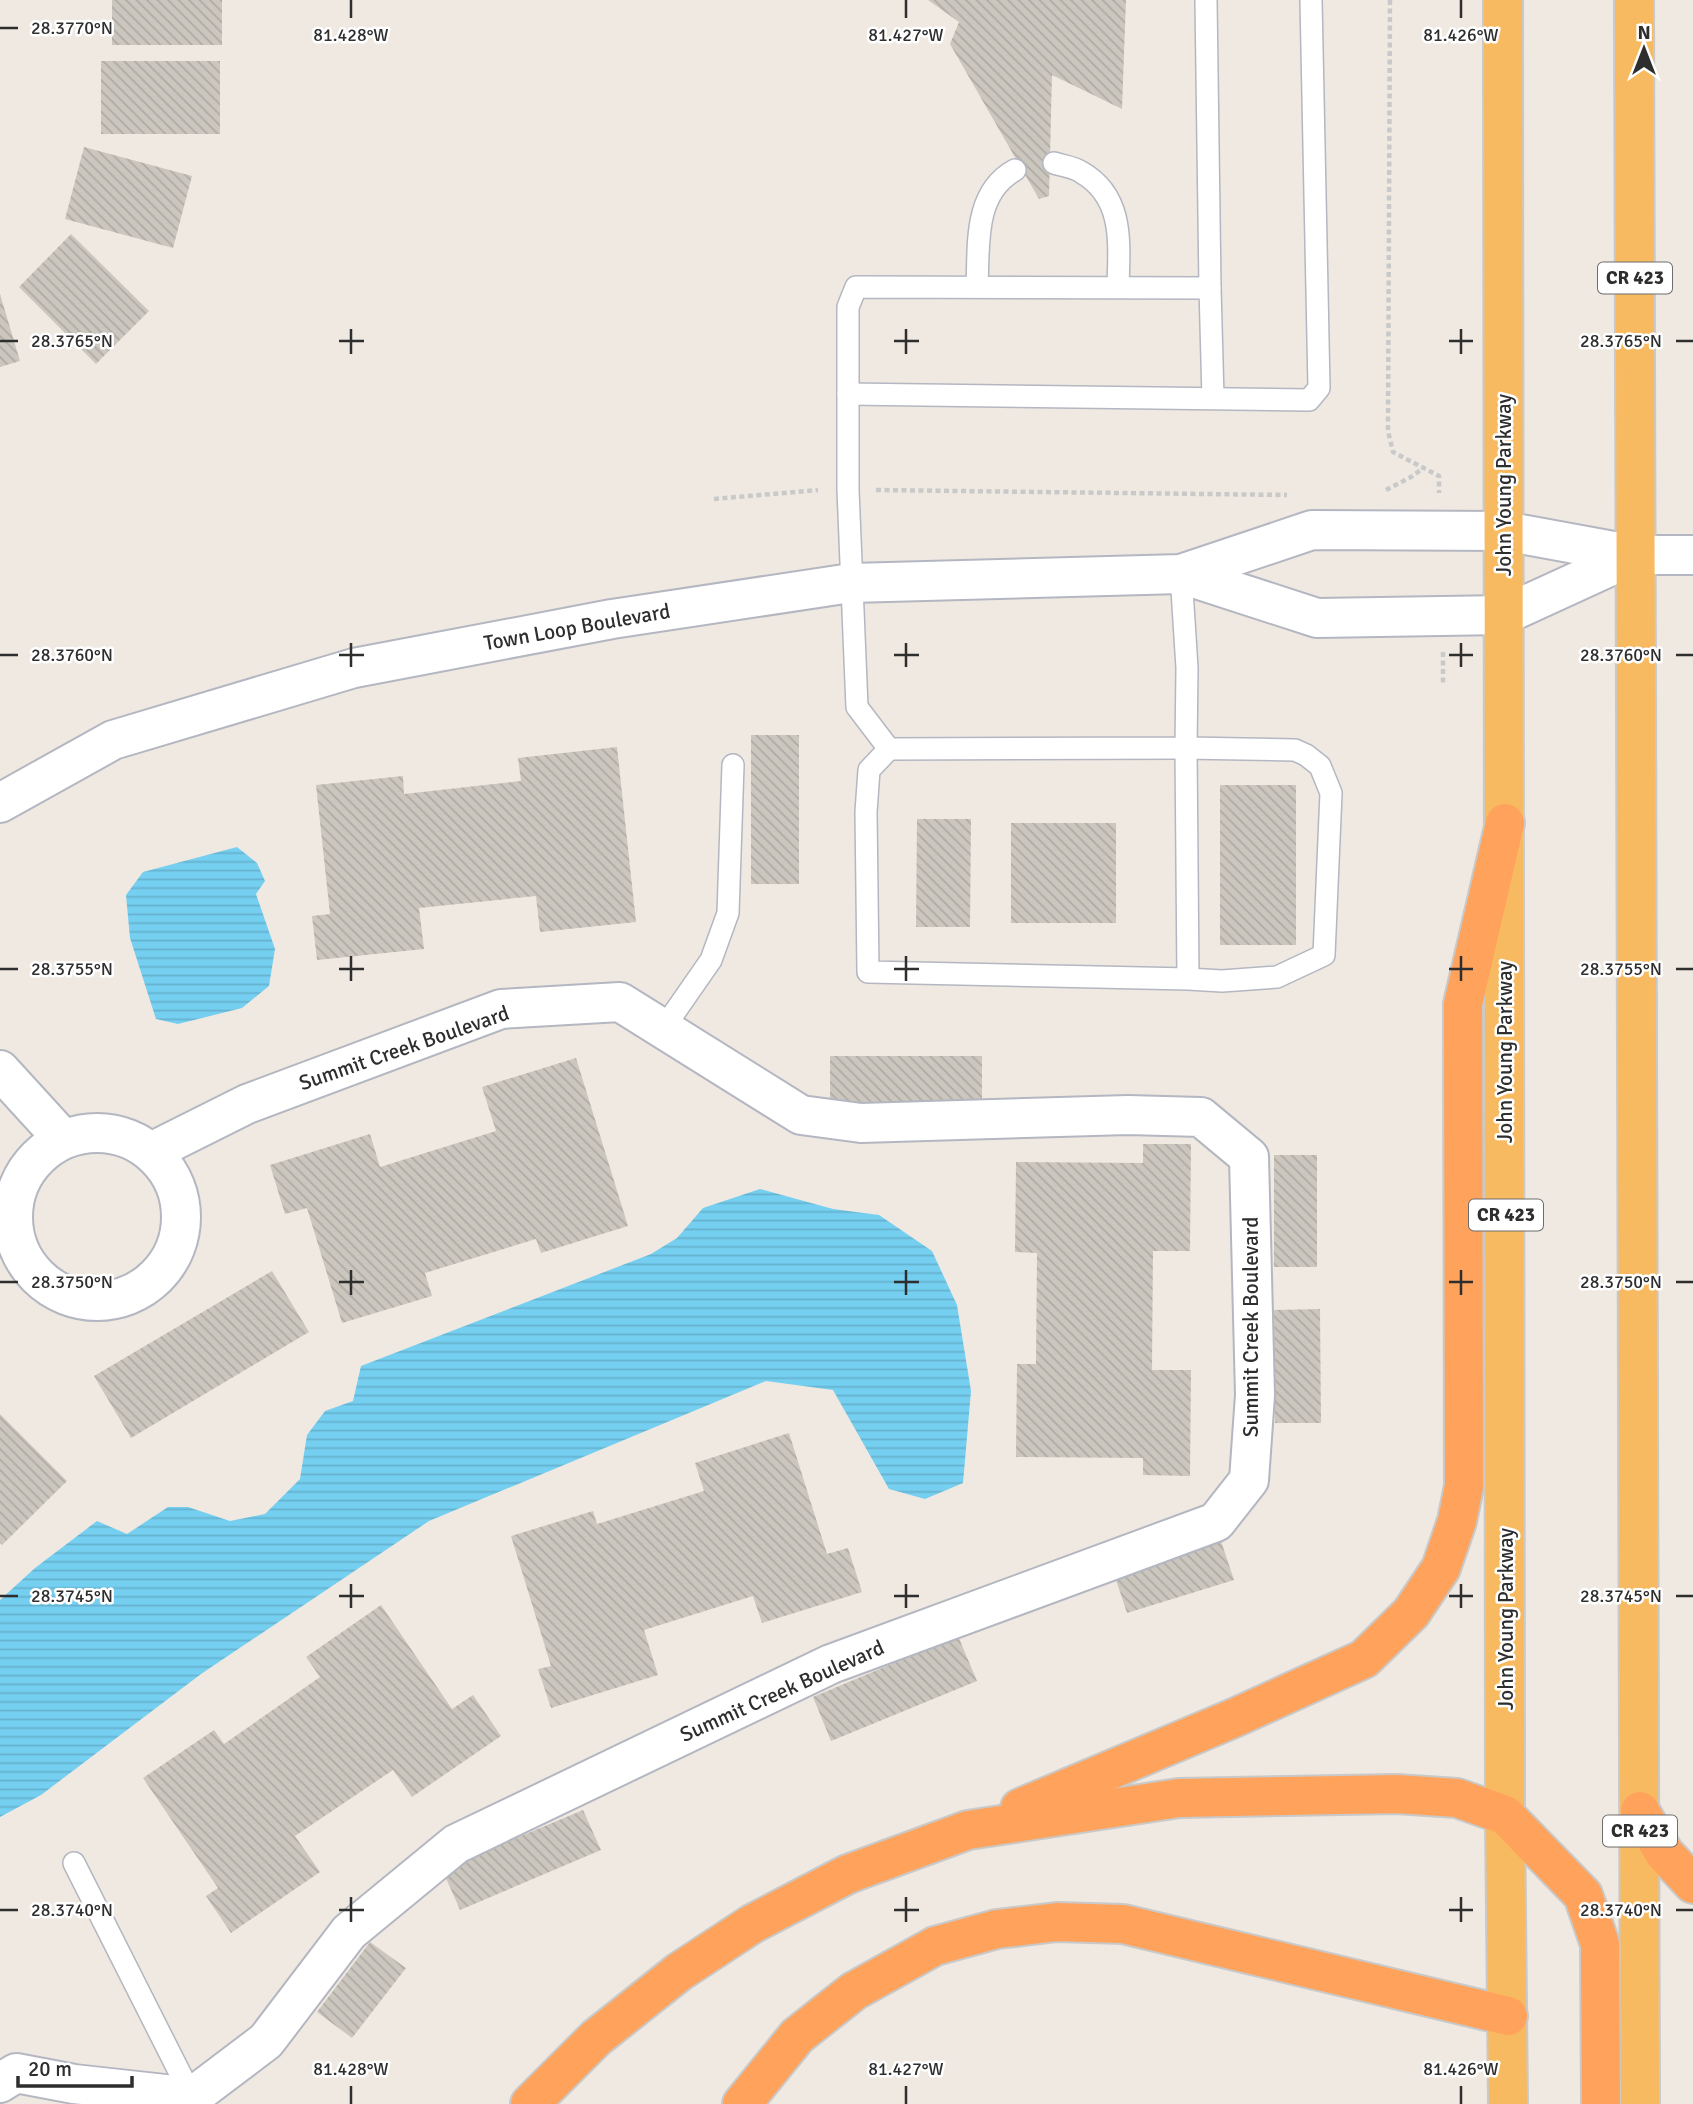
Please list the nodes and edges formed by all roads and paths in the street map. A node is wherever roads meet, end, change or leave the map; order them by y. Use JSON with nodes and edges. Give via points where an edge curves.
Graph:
{"nodes":[{"id":1,"x":1206,"y":0,"type":"edge"},
{"id":2,"x":1311,"y":0,"type":"edge"},
{"id":3,"x":1390,"y":0,"type":"edge"},
{"id":4,"x":1503,"y":0,"type":"edge"},
{"id":5,"x":1634,"y":0,"type":"edge"},
{"id":6,"x":1054,"y":163,"type":"dead end"},
{"id":7,"x":1015,"y":170,"type":"dead end"},
{"id":8,"x":977,"y":287,"type":"junction"},
{"id":9,"x":1118,"y":287,"type":"junction"},
{"id":10,"x":1210,"y":288,"type":"junction"},
{"id":11,"x":848,"y":394,"type":"junction"},
{"id":12,"x":1213,"y":398,"type":"junction"},
{"id":13,"x":848,"y":490,"type":"junction"},
{"id":14,"x":1375,"y":493,"type":"dead end"},
{"id":15,"x":1298,"y":495,"type":"dead end"},
{"id":16,"x":714,"y":499,"type":"dead end"},
{"id":17,"x":1504,"y":531,"type":"junction"},
{"id":18,"x":1635,"y":555,"type":"junction"},
{"id":19,"x":1693,"y":555,"type":"edge"},
{"id":20,"x":1181,"y":574,"type":"junction"},
{"id":21,"x":851,"y":583,"type":"junction"},
{"id":22,"x":1504,"y":615,"type":"junction"},
{"id":23,"x":1186,"y":748,"type":"junction"},
{"id":24,"x":888,"y":749,"type":"junction"},
{"id":25,"x":733,"y":765,"type":"dead end"},
{"id":26,"x":0,"y":803,"type":"edge"},
{"id":27,"x":1505,"y":823,"type":"junction"},
{"id":28,"x":1188,"y":979,"type":"junction"},
{"id":29,"x":663,"y":1030,"type":"junction"},
{"id":30,"x":0,"y":1070,"type":"edge"},
{"id":31,"x":63,"y":1139,"type":"junction"},
{"id":32,"x":151,"y":1152,"type":"junction"},
{"id":33,"x":6,"y":1221,"type":"edge"},
{"id":34,"x":1640,"y":1811,"type":"junction"},
{"id":35,"x":1506,"y":1815,"type":"junction"},
{"id":36,"x":968,"y":1830,"type":"junction"},
{"id":37,"x":74,"y":1863,"type":"dead end"},
{"id":38,"x":1693,"y":1884,"type":"edge"},
{"id":39,"x":1508,"y":2016,"type":"junction"},
{"id":40,"x":0,"y":2082,"type":"edge"},
{"id":41,"x":192,"y":2097,"type":"junction"},
{"id":42,"x":530,"y":2104,"type":"edge"},
{"id":43,"x":742,"y":2104,"type":"edge"},
{"id":44,"x":1508,"y":2104,"type":"edge"},
{"id":45,"x":1601,"y":2104,"type":"edge"},
{"id":46,"x":1640,"y":2104,"type":"edge"}],
"edges":[{"from":1,"to":10,"type":"lane"},
{"from":2,"to":12,"type":"lane","via":[[1318,388],[1309,400]]},
{"from":3,"to":14,"type":"path","via":[[1388,431],[1393,452],[1422,469]]},
{"from":4,"to":17,"type":"highway","name":"John Young Parkway","number":"CR 423"},
{"from":5,"to":18,"type":"highway","number":"CR 423"},
{"from":6,"to":9,"type":"lane","via":[[1080,171],[1114,206]]},
{"from":7,"to":8,"type":"lane","via":[[995,186],[984,205]]},
{"from":8,"to":9,"type":"lane"},
{"from":8,"to":11,"type":"lane","via":[[856,287],[848,307]]},
{"from":9,"to":10,"type":"lane"},
{"from":10,"to":12,"type":"lane"},
{"from":11,"to":12,"type":"lane"},
{"from":11,"to":13,"type":"lane"},
{"from":13,"to":15,"type":"path"},
{"from":13,"to":16,"type":"path"},
{"from":13,"to":21,"type":"lane"},
{"from":17,"to":18,"type":"street","name":"Town Loop Boulevard"},
{"from":17,"to":20,"type":"street","name":"Town Loop Boulevard","via":[[1312,530]]},
{"from":17,"to":22,"type":"highway","name":"John Young Parkway","number":"CR 423"},
{"from":18,"to":19,"type":"street"},
{"from":18,"to":22,"type":"street","name":"Town Loop Boulevard"},
{"from":18,"to":34,"type":"highway","number":"CR 423"},
{"from":20,"to":21,"type":"street","name":"Town Loop Boulevard"},
{"from":20,"to":22,"type":"street","name":"Town Loop Boulevard","via":[[1317,618]]},
{"from":20,"to":23,"type":"lane"},
{"from":21,"to":24,"type":"lane","via":[[858,707]]},
{"from":21,"to":26,"type":"street","name":"Town Loop Boulevard","via":[[612,619],[354,667],[113,740]]},
{"from":22,"to":27,"type":"highway","name":"John Young Parkway","number":"CR 423"},
{"from":23,"to":24,"type":"lane"},
{"from":23,"to":28,"type":"lane"},
{"from":23,"to":28,"type":"lane","via":[[1295,750],[1320,766],[1331,793],[1324,955],[1278,977]]},
{"from":24,"to":28,"type":"lane","via":[[869,770],[868,972]]},
{"from":25,"to":29,"type":"lane","via":[[728,913],[711,960]]},
{"from":27,"to":35,"type":"highway","name":"John Young Parkway","number":"CR 423"},
{"from":27,"to":36,"type":"highway","via":[[1463,1004],[1464,1486],[1441,1568],[1411,1613],[1364,1659]]},
{"from":29,"to":32,"type":"street","name":"Summit Creek Boulevard","via":[[620,1002],[501,1009],[247,1104]]},
{"from":29,"to":41,"type":"street","name":"Summit Creek Boulevard","via":[[801,1115],[861,1123],[1201,1117],[1249,1157],[1255,1395],[1249,1480],[1216,1522],[831,1664],[456,1844],[349,1931],[266,2041]]},
{"from":30,"to":31,"type":"street"},
{"from":31,"to":32,"type":"street","via":[[109,1134],[132,1140]]},
{"from":31,"to":33,"type":"street","via":[[26,1170]]},
{"from":32,"to":33,"type":"street","via":[[170,1174],[180,1200],[181,1228],[172,1255],[156,1277],[132,1293],[96,1300],[51,1287],[30,1268]]},
{"from":34,"to":38,"type":"highway","via":[[1664,1853]]},
{"from":34,"to":46,"type":"highway","number":"CR 423"},
{"from":35,"to":36,"type":"highway","via":[[1457,1798],[1397,1794],[1179,1798]]},
{"from":35,"to":39,"type":"highway","name":"John Young Parkway","number":"CR 423"},
{"from":35,"to":45,"type":"highway","via":[[1583,1895],[1600,1944]]},
{"from":36,"to":42,"type":"highway","via":[[848,1874],[752,1924],[679,1972],[596,2038]]},
{"from":37,"to":41,"type":"lane"},
{"from":39,"to":43,"type":"highway","via":[[1123,1924],[1057,1922],[997,1929],[935,1946],[854,1991],[797,2036]]},
{"from":39,"to":44,"type":"highway","name":"John Young Parkway","number":"CR 423"},
{"from":40,"to":41,"type":"street","via":[[16,2073]]}]}
